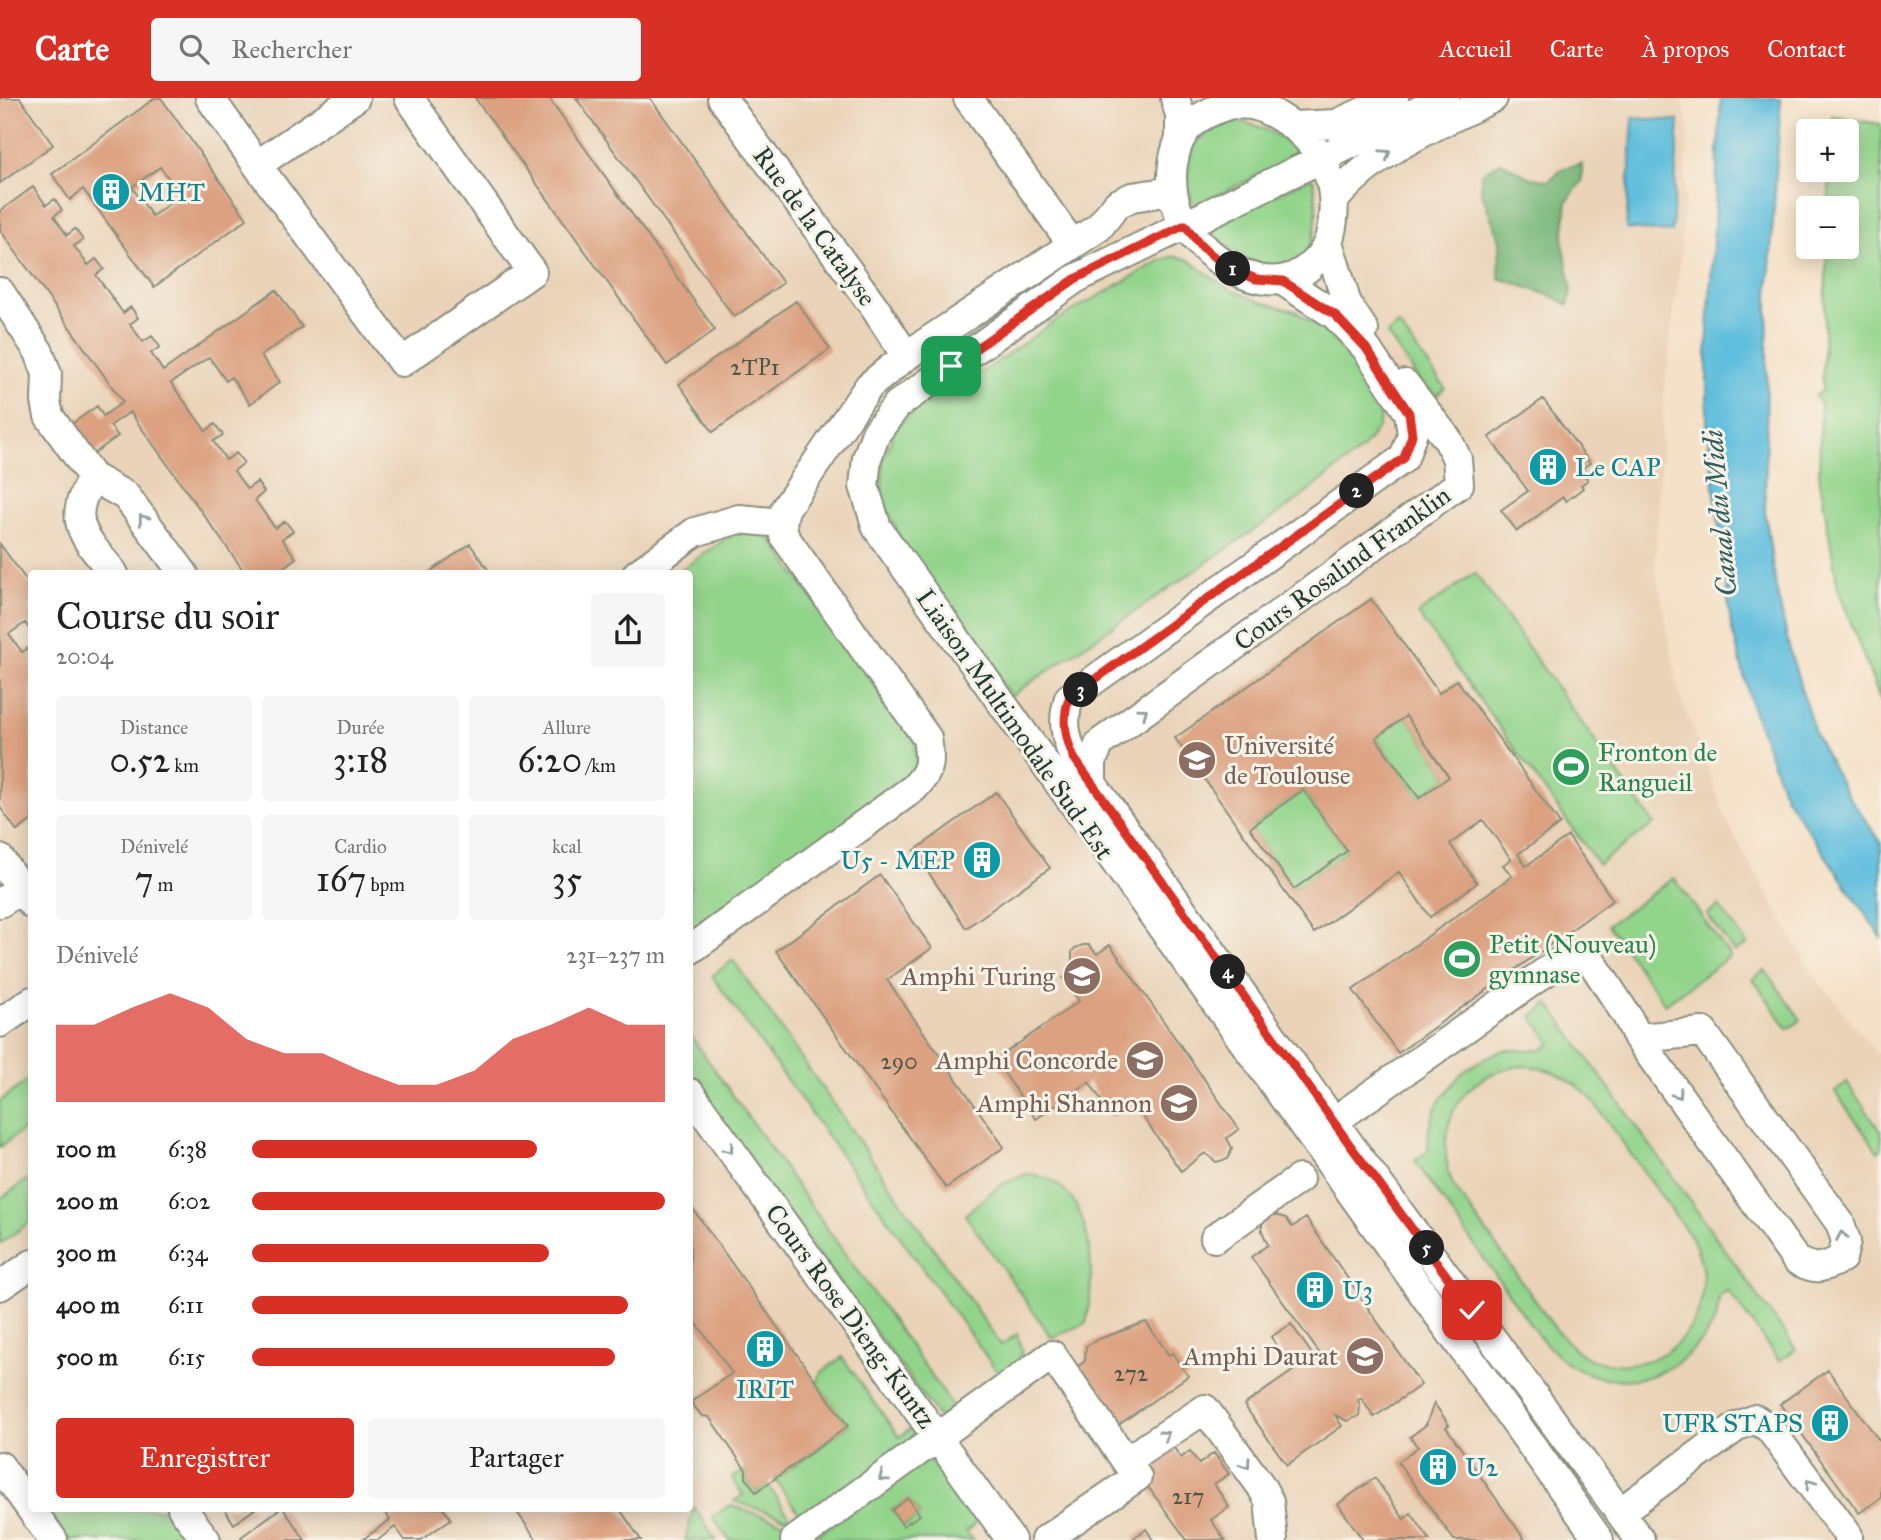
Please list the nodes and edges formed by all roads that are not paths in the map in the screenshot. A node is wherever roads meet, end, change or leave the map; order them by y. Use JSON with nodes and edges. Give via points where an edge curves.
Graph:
{"nodes":[{"id":1,"x":210,"y":98,"type":"edge"},
{"id":2,"x":355,"y":98,"type":"edge"},
{"id":3,"x":409,"y":98,"type":"edge"},
{"id":4,"x":722,"y":98,"type":"edge"},
{"id":5,"x":968,"y":98,"type":"edge"},
{"id":6,"x":1175,"y":98,"type":"edge"},
{"id":7,"x":1394,"y":98,"type":"edge"},
{"id":8,"x":1445,"y":98,"type":"edge"},
{"id":9,"x":1493,"y":98,"type":"edge"},
{"id":10,"x":1226,"y":101,"type":"edge"},
{"id":11,"x":1294,"y":126,"type":"junction"},
{"id":12,"x":1180,"y":136,"type":"junction"},
{"id":13,"x":1322,"y":158,"type":"junction"},
{"id":14,"x":257,"y":165,"type":"junction"},
{"id":15,"x":1172,"y":191,"type":"junction"},
{"id":16,"x":1335,"y":198,"type":"junction"},
{"id":17,"x":1185,"y":225,"type":"junction"},
{"id":18,"x":1328,"y":242,"type":"junction"},
{"id":19,"x":1072,"y":244,"type":"junction"},
{"id":20,"x":1283,"y":281,"type":"junction"},
{"id":21,"x":0,"y":292,"type":"edge"},
{"id":22,"x":906,"y":356,"type":"junction"},
{"id":23,"x":92,"y":477,"type":"junction"},
{"id":24,"x":782,"y":523,"type":"junction"},
{"id":25,"x":111,"y":570,"type":"edge"},
{"id":26,"x":181,"y":570,"type":"edge"},
{"id":27,"x":643,"y":570,"type":"edge"},
{"id":28,"x":1069,"y":698,"type":"junction"},
{"id":29,"x":1100,"y":743,"type":"junction"},
{"id":30,"x":1092,"y":781,"type":"junction"},
{"id":31,"x":0,"y":859,"type":"edge"},
{"id":32,"x":18,"y":899,"type":"edge"},
{"id":33,"x":693,"y":948,"type":"edge"},
{"id":34,"x":28,"y":1004,"type":"edge"},
{"id":35,"x":0,"y":1023,"type":"edge"},
{"id":36,"x":1638,"y":1038,"type":"junction"},
{"id":37,"x":693,"y":1097,"type":"edge"},
{"id":38,"x":1334,"y":1121,"type":"junction"},
{"id":39,"x":1299,"y":1180,"type":"dead end"},
{"id":40,"x":1215,"y":1238,"type":"dead end"},
{"id":41,"x":28,"y":1267,"type":"edge"},
{"id":42,"x":0,"y":1286,"type":"edge"},
{"id":43,"x":938,"y":1437,"type":"junction"},
{"id":44,"x":1126,"y":1461,"type":"junction"},
{"id":45,"x":0,"y":1466,"type":"edge"},
{"id":46,"x":28,"y":1505,"type":"edge"},
{"id":47,"x":33,"y":1512,"type":"edge"},
{"id":48,"x":185,"y":1512,"type":"edge"},
{"id":49,"x":1620,"y":1512,"type":"junction"},
{"id":50,"x":53,"y":1540,"type":"edge"},
{"id":51,"x":206,"y":1540,"type":"edge"},
{"id":52,"x":795,"y":1540,"type":"edge"},
{"id":53,"x":1011,"y":1540,"type":"edge"},
{"id":54,"x":1045,"y":1540,"type":"edge"},
{"id":55,"x":1273,"y":1540,"type":"edge"},
{"id":56,"x":1599,"y":1540,"type":"edge"},
{"id":57,"x":1640,"y":1540,"type":"edge"},
{"id":58,"x":1848,"y":1540,"type":"edge"}],
"edges":[{"from":1,"to":14,"type":"street"},
{"from":2,"to":14,"type":"street"},
{"from":3,"to":14,"type":"street","via":[[532,272],[402,362]]},
{"from":4,"to":22,"type":"street","name":"Rue de la Catalyse"},
{"from":5,"to":19,"type":"street"},
{"from":6,"to":12,"type":"street"},
{"from":7,"to":11,"type":"street","via":[[1336,124]]},
{"from":8,"to":13,"type":"street","name":"Liaison Multimodale Sud-Est"},
{"from":16,"to":9,"type":"street","one_way":true,"via":[[1381,156]]},
{"from":10,"to":11,"type":"street","via":[[1254,106]]},
{"from":10,"to":12,"type":"street"},
{"from":11,"to":13,"type":"street"},
{"from":12,"to":15,"type":"street"},
{"from":13,"to":16,"type":"street"},
{"from":13,"to":17,"type":"street","name":"Liaison Multimodale Sud-Est"},
{"from":15,"to":17,"type":"street"},
{"from":15,"to":19,"type":"street","via":[[1117,204],[1099,227]]},
{"from":16,"to":18,"type":"street"},
{"from":17,"to":20,"type":"street","via":[[1199,244],[1232,269],[1256,279]]},
{"from":17,"to":56,"type":"street","name":"Liaison Multimodale Sud-Est","via":[[1075,279],[897,405],[876,433],[867,458],[864,486],[869,508],[877,528],[1113,862]]},
{"from":18,"to":20,"type":"street","via":[[1303,273]]},
{"from":29,"to":18,"type":"street","name":"Cours Rosalind Franklin","one_way":true,"via":[[1459,484],[1457,459],[1448,440],[1347,304]]},
{"from":19,"to":22,"type":"street"},
{"from":20,"to":28,"type":"street","name":"Cours Rosalind Franklin","via":[[1335,315],[1366,348],[1409,413],[1412,435],[1404,458]]},
{"from":21,"to":23,"type":"street","via":[[39,352],[47,374],[49,416]]},
{"from":22,"to":24,"type":"street","via":[[869,386],[785,509]]},
{"from":23,"to":25,"type":"street","via":[[80,506],[79,523]]},
{"from":26,"to":23,"type":"street","one_way":true,"via":[[125,496]]},
{"from":24,"to":27,"type":"street","via":[[739,519],[695,532]]},
{"from":24,"to":33,"type":"street","via":[[784,536],[927,738],[927,774]]},
{"from":28,"to":29,"type":"street","via":[[1077,723]]},
{"from":28,"to":30,"type":"street","via":[[1064,713],[1066,738],[1074,758]]},
{"from":29,"to":30,"type":"street","via":[[1092,761]]},
{"from":30,"to":38,"type":"street"},
{"from":31,"to":32,"type":"street"},
{"from":34,"to":35,"type":"street"},
{"from":36,"to":36,"type":"street","one_way":true,"via":[[1796,1260],[1810,1268],[1826,1267],[1842,1258],[1846,1241],[1840,1223],[1703,1031]]},
{"from":36,"to":38,"type":"street","via":[[1590,959],[1568,956]]},
{"from":37,"to":43,"type":"street","name":"Cours Rose Dieng-Kuntz","one_way":true},
{"from":38,"to":49,"type":"street"},
{"from":39,"to":40,"type":"street"},
{"from":41,"to":42,"type":"street"},
{"from":43,"to":44,"type":"street","via":[[1052,1355]]},
{"from":43,"to":52,"type":"street","one_way":true},
{"from":43,"to":53,"type":"street","name":"Cours Rose Dieng-Kuntz"},
{"from":44,"to":54,"type":"street","via":[[1137,1477]]},
{"from":44,"to":55,"type":"street","one_way":true,"via":[[1205,1409],[1269,1501]]},
{"from":45,"to":46,"type":"street"},
{"from":47,"to":50,"type":"street"},
{"from":48,"to":51,"type":"street"},
{"from":49,"to":57,"type":"street"},
{"from":58,"to":49,"type":"street","one_way":true,"via":[[1769,1428],[1755,1419],[1738,1426]]}]}
